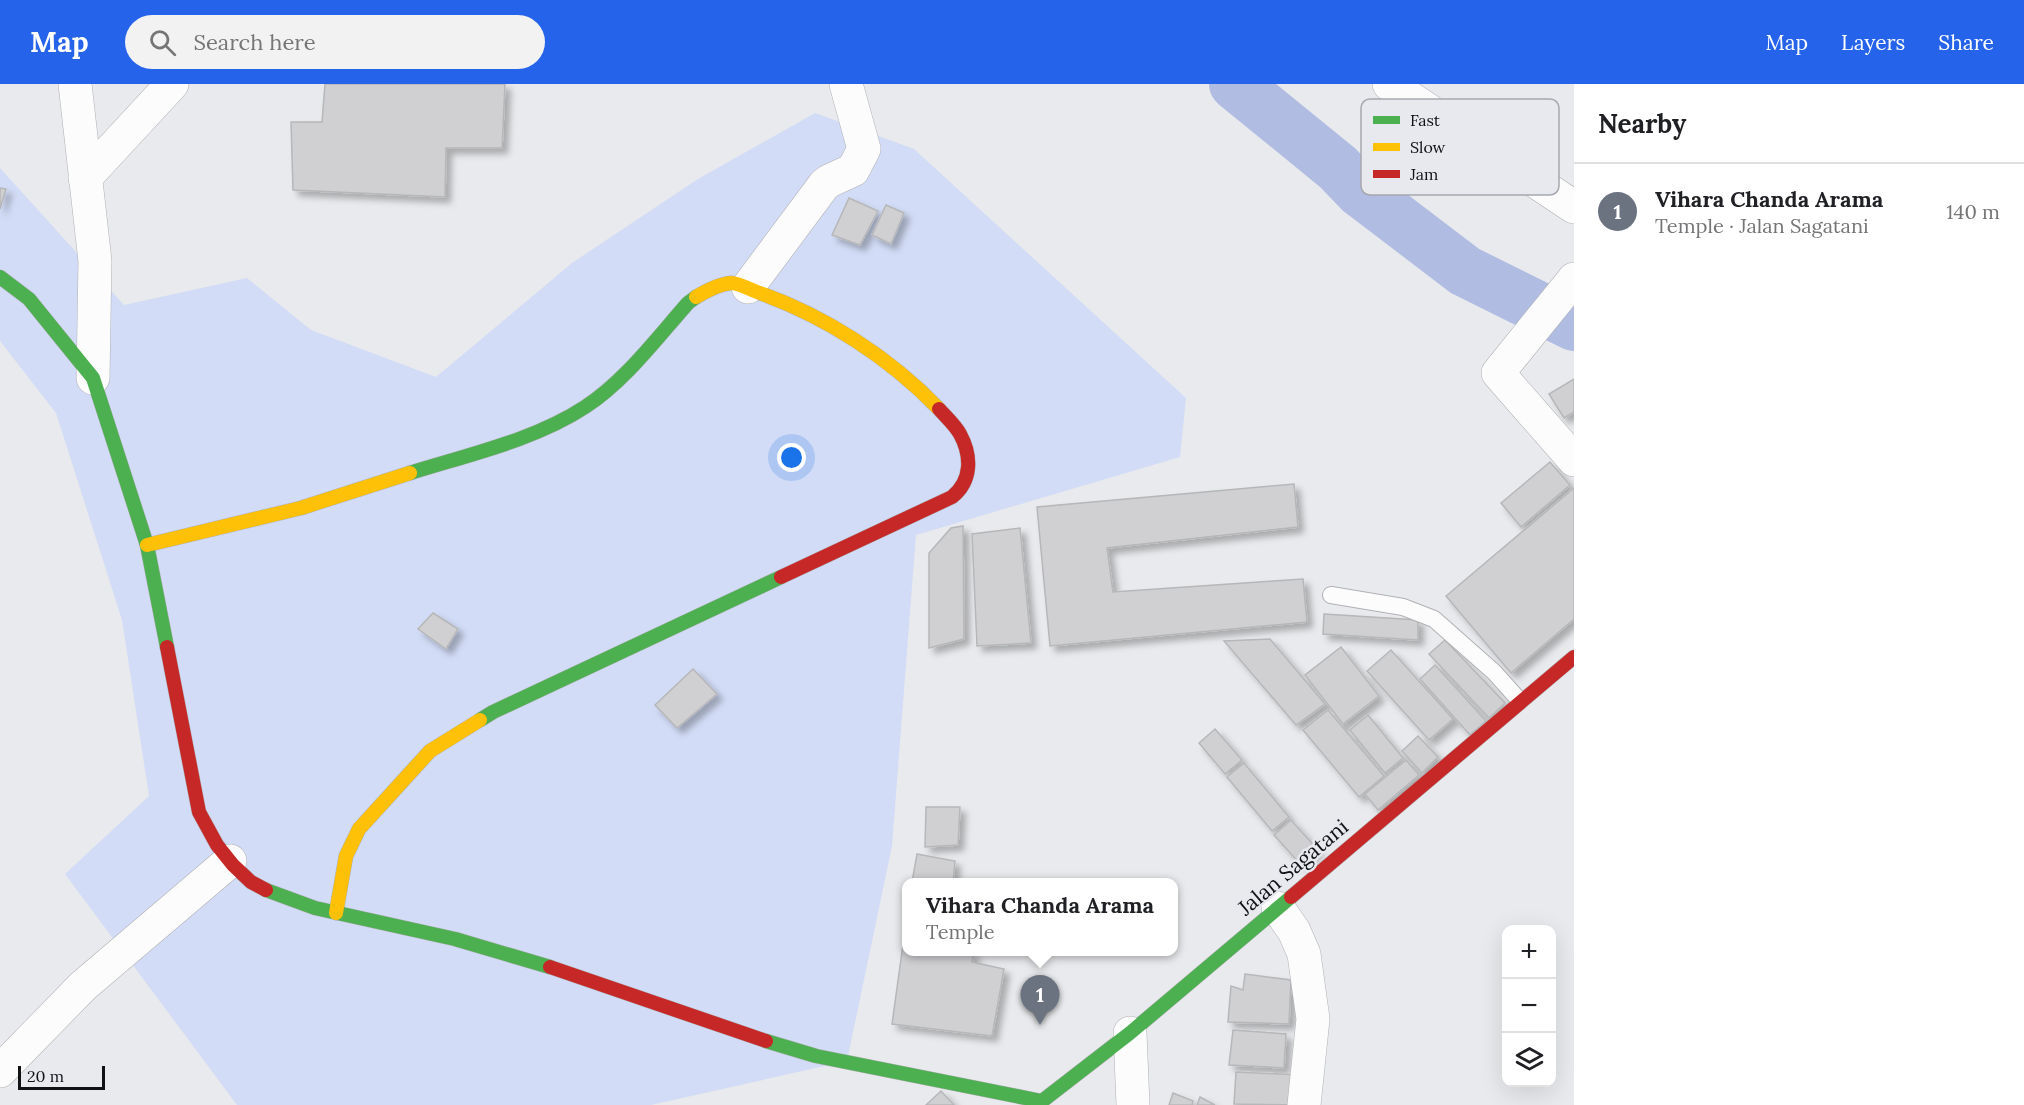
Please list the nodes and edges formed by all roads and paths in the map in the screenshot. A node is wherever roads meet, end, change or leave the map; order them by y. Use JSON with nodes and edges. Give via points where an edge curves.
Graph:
{"nodes":[{"id":1,"x":75,"y":84,"type":"edge"},
{"id":2,"x":172,"y":84,"type":"edge"},
{"id":3,"x":846,"y":84,"type":"edge"},
{"id":4,"x":1389,"y":84,"type":"edge"},
{"id":5,"x":1412,"y":99,"type":"edge"},
{"id":6,"x":85,"y":178,"type":"junction"},
{"id":7,"x":1556,"y":195,"type":"edge"},
{"id":8,"x":1574,"y":207,"type":"edge"},
{"id":9,"x":0,"y":277,"type":"edge"},
{"id":10,"x":1574,"y":279,"type":"edge"},
{"id":11,"x":748,"y":287,"type":"junction"},
{"id":12,"x":93,"y":378,"type":"junction"},
{"id":13,"x":1574,"y":460,"type":"edge"},
{"id":14,"x":147,"y":545,"type":"junction"},
{"id":15,"x":1331,"y":595,"type":"dead end"},
{"id":16,"x":1574,"y":657,"type":"edge"},
{"id":17,"x":1520,"y":701,"type":"junction"},
{"id":18,"x":230,"y":861,"type":"junction"},
{"id":19,"x":1278,"y":908,"type":"junction"},
{"id":20,"x":336,"y":913,"type":"junction"},
{"id":21,"x":1131,"y":1033,"type":"junction"},
{"id":22,"x":0,"y":1071,"type":"edge"},
{"id":23,"x":1039,"y":1103,"type":"edge"},
{"id":24,"x":1133,"y":1105,"type":"edge"},
{"id":25,"x":1304,"y":1105,"type":"edge"}],
"edges":[{"from":1,"to":6,"type":"street"},
{"from":2,"to":6,"type":"street"},
{"from":3,"to":11,"type":"street","via":[[863,142],[862,155],[853,170],[824,185]]},
{"from":4,"to":5,"type":"street"},
{"from":6,"to":12,"type":"street","via":[[94,261]]},
{"from":7,"to":8,"type":"street"},
{"from":9,"to":12,"type":"street","via":[[29,298]]},
{"from":10,"to":13,"type":"street","via":[[1498,373]]},
{"from":11,"to":14,"type":"street","via":[[732,283],[707,290],[688,303],[612,386],[586,407],[547,429],[301,508]]},
{"from":11,"to":20,"type":"street","via":[[832,326],[900,373],[938,407],[966,447],[968,476],[962,489],[493,712],[430,751],[359,829],[346,856]]},
{"from":12,"to":14,"type":"street"},
{"from":14,"to":18,"type":"street","via":[[199,812]]},
{"from":15,"to":17,"type":"lane","via":[[1403,607],[1434,619],[1494,672]]},
{"from":16,"to":17,"type":"street","name":"Jalan Sagatani"},
{"from":17,"to":19,"type":"street","name":"Jalan Sagatani"},
{"from":18,"to":20,"type":"street","via":[[260,887]]},
{"from":18,"to":22,"type":"street","via":[[83,986]]},
{"from":19,"to":21,"type":"street","name":"Jalan Sagatani"},
{"from":19,"to":25,"type":"street","via":[[1304,954],[1313,1019]]},
{"from":20,"to":23,"type":"street","via":[[481,945],[793,1050]]},
{"from":21,"to":23,"type":"street","name":"Jalan Sagatani"},
{"from":21,"to":24,"type":"street"}]}
